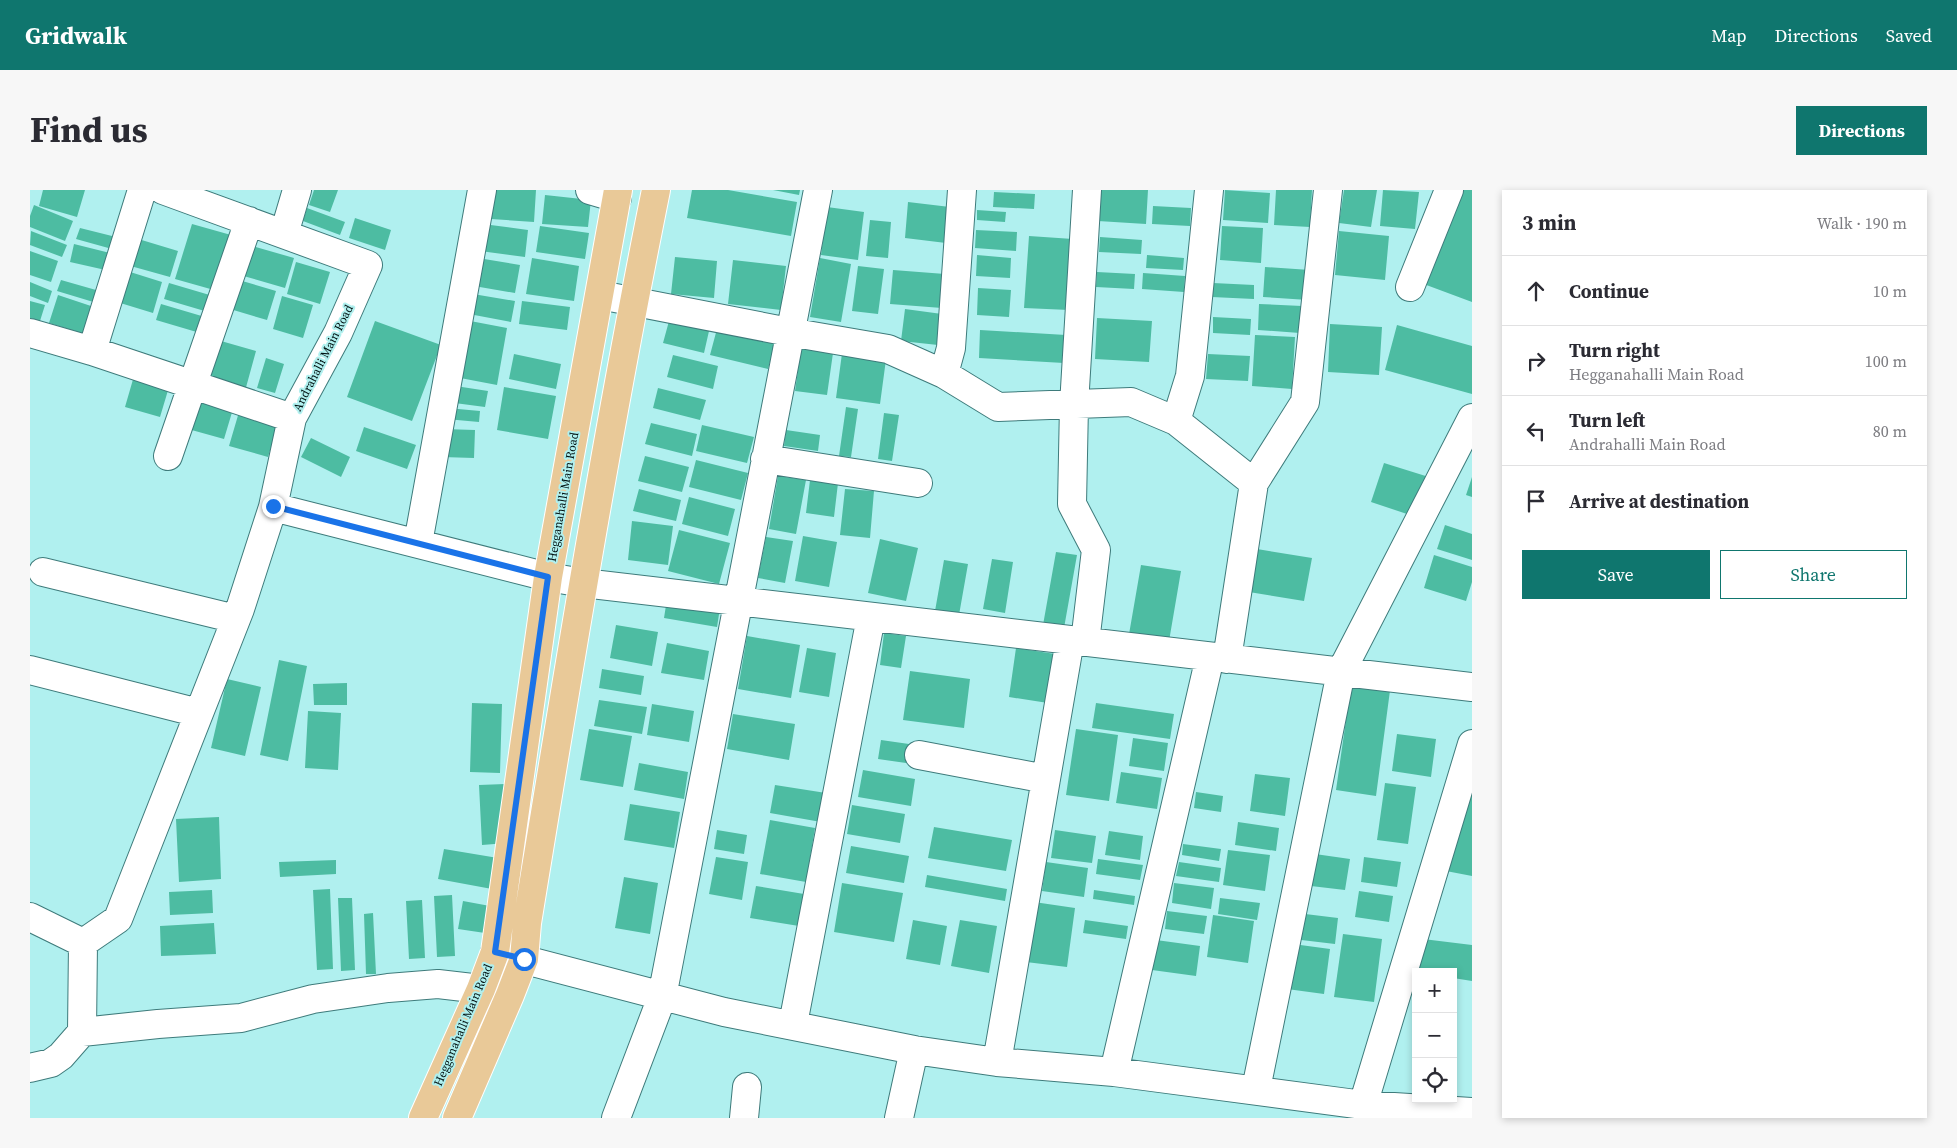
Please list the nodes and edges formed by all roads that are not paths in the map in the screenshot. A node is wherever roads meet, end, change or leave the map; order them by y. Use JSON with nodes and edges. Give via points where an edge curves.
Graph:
{"nodes":[{"id":1,"x":142,"y":190,"type":"edge"},
{"id":2,"x":163,"y":190,"type":"edge"},
{"id":3,"x":297,"y":190,"type":"edge"},
{"id":4,"x":482,"y":190,"type":"edge"},
{"id":5,"x":590,"y":190,"type":"edge"},
{"id":6,"x":656,"y":190,"type":"edge"},
{"id":7,"x":818,"y":190,"type":"edge"},
{"id":8,"x":962,"y":190,"type":"edge"},
{"id":9,"x":1087,"y":190,"type":"edge"},
{"id":10,"x":1209,"y":190,"type":"edge"},
{"id":11,"x":1328,"y":190,"type":"edge"},
{"id":12,"x":1449,"y":190,"type":"edge"},
{"id":13,"x":617,"y":194,"type":"edge"},
{"id":14,"x":249,"y":221,"type":"junction"},
{"id":15,"x":284,"y":234,"type":"junction"},
{"id":16,"x":1410,"y":287,"type":"dead end"},
{"id":17,"x":600,"y":295,"type":"junction"},
{"id":18,"x":634,"y":302,"type":"junction"},
{"id":19,"x":789,"y":332,"type":"junction"},
{"id":20,"x":30,"y":333,"type":"edge"},
{"id":21,"x":92,"y":351,"type":"junction"},
{"id":22,"x":944,"y":374,"type":"junction"},
{"id":23,"x":192,"y":385,"type":"junction"},
{"id":24,"x":1074,"y":405,"type":"junction"},
{"id":25,"x":292,"y":418,"type":"junction"},
{"id":26,"x":1472,"y":418,"type":"edge"},
{"id":27,"x":1176,"y":421,"type":"junction"},
{"id":28,"x":168,"y":456,"type":"dead end"},
{"id":29,"x":764,"y":459,"type":"junction"},
{"id":30,"x":918,"y":482,"type":"dead end"},
{"id":31,"x":1254,"y":483,"type":"junction"},
{"id":32,"x":273,"y":506,"type":"junction"},
{"id":33,"x":418,"y":543,"type":"junction"},
{"id":34,"x":43,"y":572,"type":"dead end"},
{"id":35,"x":548,"y":577,"type":"junction"},
{"id":36,"x":582,"y":583,"type":"junction"},
{"id":37,"x":738,"y":601,"type":"junction"},
{"id":38,"x":871,"y":617,"type":"junction"},
{"id":39,"x":236,"y":619,"type":"junction"},
{"id":40,"x":1077,"y":641,"type":"junction"},
{"id":41,"x":1218,"y":658,"type":"junction"},
{"id":42,"x":30,"y":670,"type":"edge"},
{"id":43,"x":1341,"y":672,"type":"junction"},
{"id":44,"x":1472,"y":687,"type":"edge"},
{"id":45,"x":199,"y":713,"type":"junction"},
{"id":46,"x":1472,"y":744,"type":"edge"},
{"id":47,"x":919,"y":755,"type":"dead end"},
{"id":48,"x":1046,"y":779,"type":"junction"},
{"id":49,"x":30,"y":917,"type":"edge"},
{"id":50,"x":83,"y":943,"type":"junction"},
{"id":51,"x":495,"y":952,"type":"junction"},
{"id":52,"x":524,"y":959,"type":"junction"},
{"id":53,"x":480,"y":989,"type":"junction"},
{"id":54,"x":510,"y":995,"type":"junction"},
{"id":55,"x":662,"y":997,"type":"junction"},
{"id":56,"x":793,"y":1024,"type":"junction"},
{"id":57,"x":82,"y":1032,"type":"junction"},
{"id":58,"x":914,"y":1050,"type":"junction"},
{"id":59,"x":997,"y":1062,"type":"junction"},
{"id":60,"x":30,"y":1068,"type":"edge"},
{"id":61,"x":1114,"y":1072,"type":"junction"},
{"id":62,"x":747,"y":1087,"type":"dead end"},
{"id":63,"x":1256,"y":1090,"type":"junction"},
{"id":64,"x":1363,"y":1105,"type":"junction"},
{"id":65,"x":1472,"y":1112,"type":"edge"},
{"id":66,"x":1417,"y":1113,"type":"edge"},
{"id":67,"x":422,"y":1118,"type":"edge"},
{"id":68,"x":457,"y":1118,"type":"edge"},
{"id":69,"x":616,"y":1118,"type":"edge"},
{"id":70,"x":744,"y":1118,"type":"edge"},
{"id":71,"x":899,"y":1118,"type":"edge"}],
"edges":[{"from":1,"to":21,"type":"street"},
{"from":2,"to":14,"type":"street","name":"Andrahalli Main Road"},
{"from":3,"to":15,"type":"street"},
{"from":4,"to":33,"type":"street"},
{"from":5,"to":13,"type":"street"},
{"from":6,"to":18,"type":"main road"},
{"from":7,"to":19,"type":"street"},
{"from":8,"to":22,"type":"street","via":[[951,348]]},
{"from":9,"to":24,"type":"street"},
{"from":10,"to":27,"type":"street","via":[[1190,376]]},
{"from":11,"to":31,"type":"street","via":[[1305,402]]},
{"from":12,"to":16,"type":"street"},
{"from":13,"to":17,"type":"main road","name":"Hegganahalli Main Road"},
{"from":14,"to":15,"type":"street","name":"Andrahalli Main Road"},
{"from":14,"to":23,"type":"street"},
{"from":15,"to":25,"type":"street","name":"Andrahalli Main Road","via":[[368,265],[338,332]]},
{"from":17,"to":18,"type":"street"},
{"from":17,"to":35,"type":"main road","name":"Hegganahalli Main Road"},
{"from":18,"to":19,"type":"street"},
{"from":18,"to":36,"type":"main road"},
{"from":19,"to":22,"type":"street","via":[[888,349]]},
{"from":19,"to":29,"type":"street"},
{"from":20,"to":21,"type":"street"},
{"from":21,"to":23,"type":"street"},
{"from":22,"to":24,"type":"street","via":[[998,407]]},
{"from":23,"to":25,"type":"street"},
{"from":23,"to":28,"type":"street"},
{"from":24,"to":27,"type":"street","via":[[1131,402]]},
{"from":24,"to":40,"type":"street","via":[[1072,504],[1096,550]]},
{"from":25,"to":32,"type":"street","name":"Andrahalli Main Road"},
{"from":26,"to":43,"type":"street"},
{"from":27,"to":31,"type":"street"},
{"from":29,"to":30,"type":"street"},
{"from":29,"to":37,"type":"street"},
{"from":31,"to":41,"type":"street"},
{"from":32,"to":33,"type":"street"},
{"from":32,"to":39,"type":"street","name":"Andrahalli Main Road"},
{"from":33,"to":35,"type":"street"},
{"from":34,"to":39,"type":"street"},
{"from":35,"to":36,"type":"street"},
{"from":35,"to":51,"type":"main road","name":"Hegganahalli Main Road"},
{"from":36,"to":37,"type":"street"},
{"from":36,"to":52,"type":"main road","via":[[527,923]]},
{"from":37,"to":38,"type":"street"},
{"from":37,"to":55,"type":"street"},
{"from":38,"to":40,"type":"street"},
{"from":38,"to":56,"type":"street"},
{"from":39,"to":45,"type":"street","name":"Andrahalli Main Road"},
{"from":40,"to":41,"type":"street"},
{"from":40,"to":48,"type":"street"},
{"from":41,"to":43,"type":"street"},
{"from":41,"to":61,"type":"street"},
{"from":42,"to":45,"type":"street"},
{"from":43,"to":44,"type":"street"},
{"from":43,"to":63,"type":"street"},
{"from":45,"to":50,"type":"street","name":"Andrahalli Main Road","via":[[118,919]]},
{"from":46,"to":64,"type":"street"},
{"from":47,"to":48,"type":"street"},
{"from":48,"to":59,"type":"street"},
{"from":49,"to":50,"type":"street"},
{"from":50,"to":57,"type":"street"},
{"from":51,"to":52,"type":"street"},
{"from":51,"to":53,"type":"main road","name":"Hegganahalli Main Road"},
{"from":52,"to":54,"type":"main road"},
{"from":52,"to":55,"type":"street"},
{"from":53,"to":54,"type":"street"},
{"from":53,"to":57,"type":"street","via":[[438,984],[388,988],[313,999],[241,1018]]},
{"from":53,"to":67,"type":"main road","name":"Hegganahalli Main Road"},
{"from":54,"to":68,"type":"main road"},
{"from":55,"to":56,"type":"street"},
{"from":55,"to":69,"type":"street"},
{"from":56,"to":58,"type":"street"},
{"from":57,"to":60,"type":"street","via":[[56,1060]]},
{"from":58,"to":59,"type":"street"},
{"from":58,"to":71,"type":"street"},
{"from":59,"to":61,"type":"street"},
{"from":61,"to":63,"type":"street"},
{"from":62,"to":70,"type":"street"},
{"from":63,"to":64,"type":"street"},
{"from":64,"to":66,"type":"street"},
{"from":65,"to":66,"type":"street"}]}
